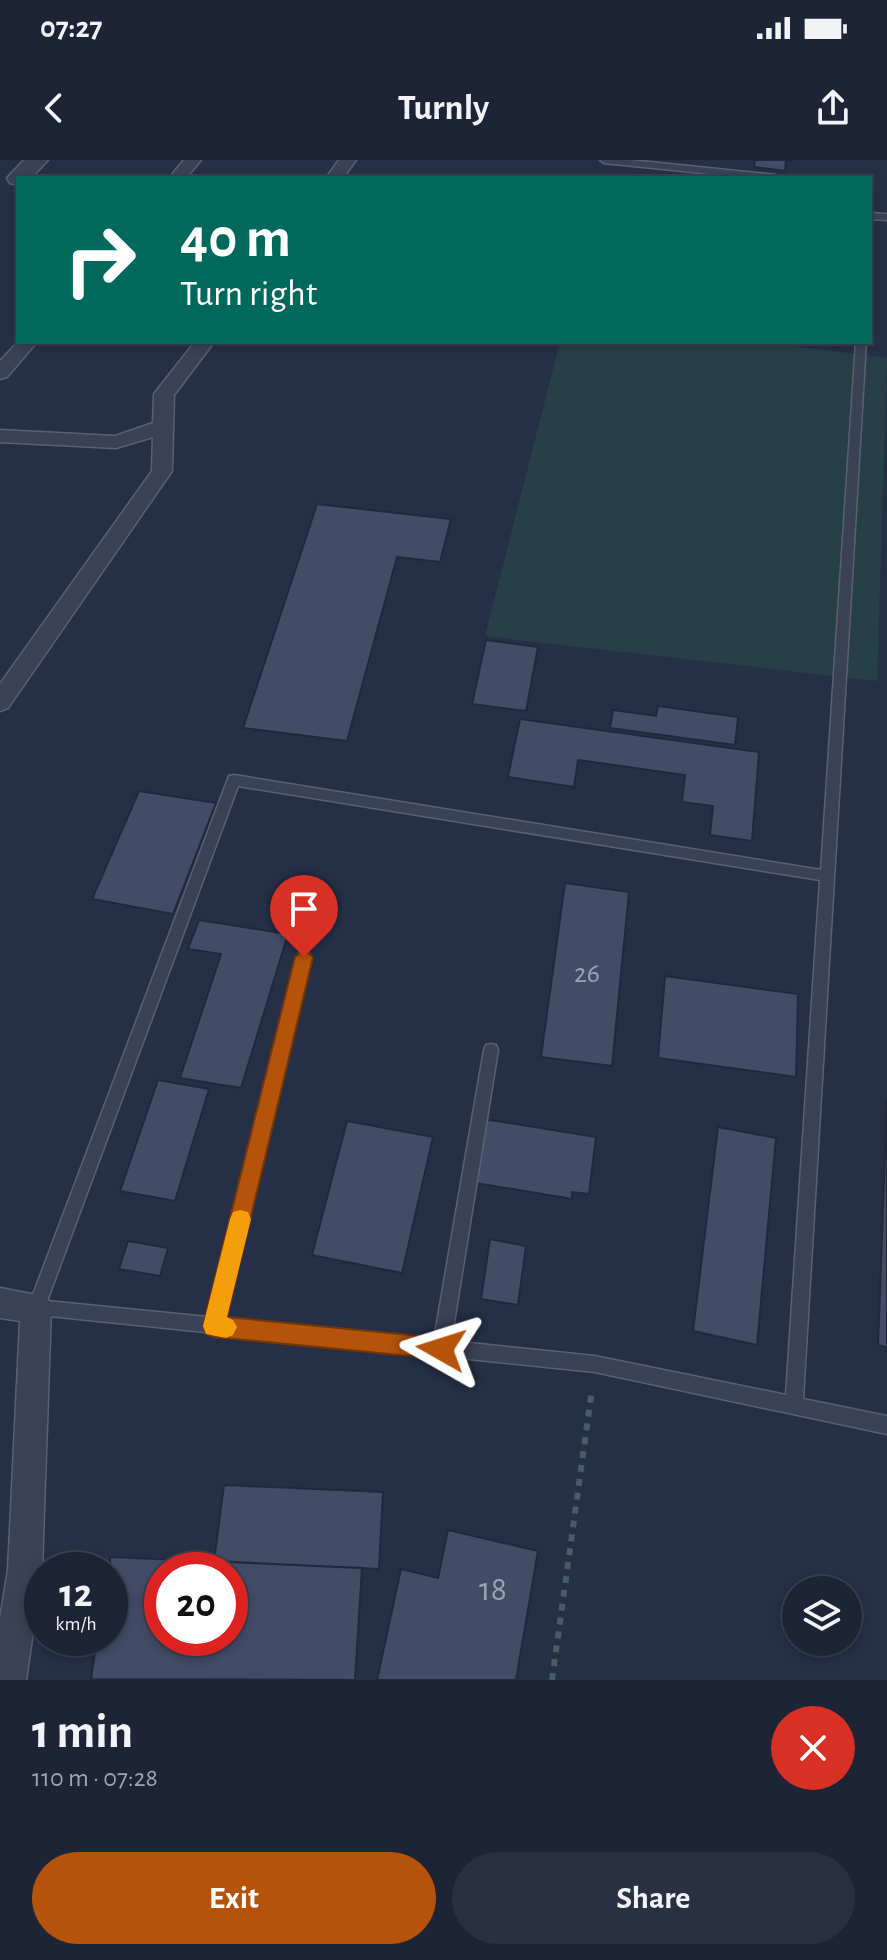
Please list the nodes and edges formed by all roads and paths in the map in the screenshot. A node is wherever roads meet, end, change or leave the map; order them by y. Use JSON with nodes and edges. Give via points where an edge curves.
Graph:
{"nodes":[{"id":1,"x":37,"y":160,"type":"edge"},
{"id":2,"x":193,"y":160,"type":"edge"},
{"id":3,"x":348,"y":160,"type":"edge"},
{"id":4,"x":604,"y":160,"type":"edge"},
{"id":5,"x":20,"y":176,"type":"edge"},
{"id":6,"x":179,"y":176,"type":"edge"},
{"id":7,"x":336,"y":176,"type":"edge"},
{"id":8,"x":757,"y":176,"type":"edge"},
{"id":9,"x":16,"y":180,"type":"edge"},
{"id":10,"x":0,"y":196,"type":"edge"},
{"id":11,"x":26,"y":344,"type":"edge"},
{"id":12,"x":203,"y":344,"type":"edge"},
{"id":13,"x":861,"y":344,"type":"edge"},
{"id":14,"x":0,"y":373,"type":"edge"},
{"id":15,"x":163,"y":427,"type":"junction"},
{"id":16,"x":0,"y":436,"type":"edge"},
{"id":17,"x":0,"y":702,"type":"edge"},
{"id":18,"x":827,"y":876,"type":"junction"},
{"id":19,"x":304,"y":957,"type":"dead end"},
{"id":20,"x":491,"y":1050,"type":"dead end"},
{"id":21,"x":0,"y":1303,"type":"edge"},
{"id":22,"x":36,"y":1308,"type":"junction"},
{"id":23,"x":214,"y":1326,"type":"junction"},
{"id":24,"x":441,"y":1349,"type":"junction"},
{"id":25,"x":595,"y":1364,"type":"junction"},
{"id":26,"x":794,"y":1407,"type":"junction"},
{"id":27,"x":887,"y":1425,"type":"edge"},
{"id":28,"x":8,"y":1680,"type":"edge"},
{"id":29,"x":552,"y":1680,"type":"edge"}],
"edges":[{"from":1,"to":5,"type":"street"},
{"from":2,"to":6,"type":"street"},
{"from":3,"to":7,"type":"street"},
{"from":4,"to":8,"type":"lane"},
{"from":9,"to":10,"type":"street"},
{"from":11,"to":14,"type":"street"},
{"from":12,"to":15,"type":"street","via":[[164,394]]},
{"from":13,"to":18,"type":"lane"},
{"from":15,"to":16,"type":"street","via":[[116,442]]},
{"from":15,"to":17,"type":"street","via":[[162,471]]},
{"from":18,"to":22,"type":"lane","via":[[234,780]]},
{"from":18,"to":26,"type":"lane"},
{"from":19,"to":23,"type":"lane"},
{"from":20,"to":24,"type":"lane"},
{"from":21,"to":22,"type":"street"},
{"from":22,"to":23,"type":"lane"},
{"from":22,"to":28,"type":"street","via":[[25,1570]]},
{"from":23,"to":24,"type":"lane"},
{"from":24,"to":25,"type":"lane"},
{"from":25,"to":26,"type":"lane"},
{"from":25,"to":29,"type":"path"},
{"from":26,"to":27,"type":"lane"}]}
